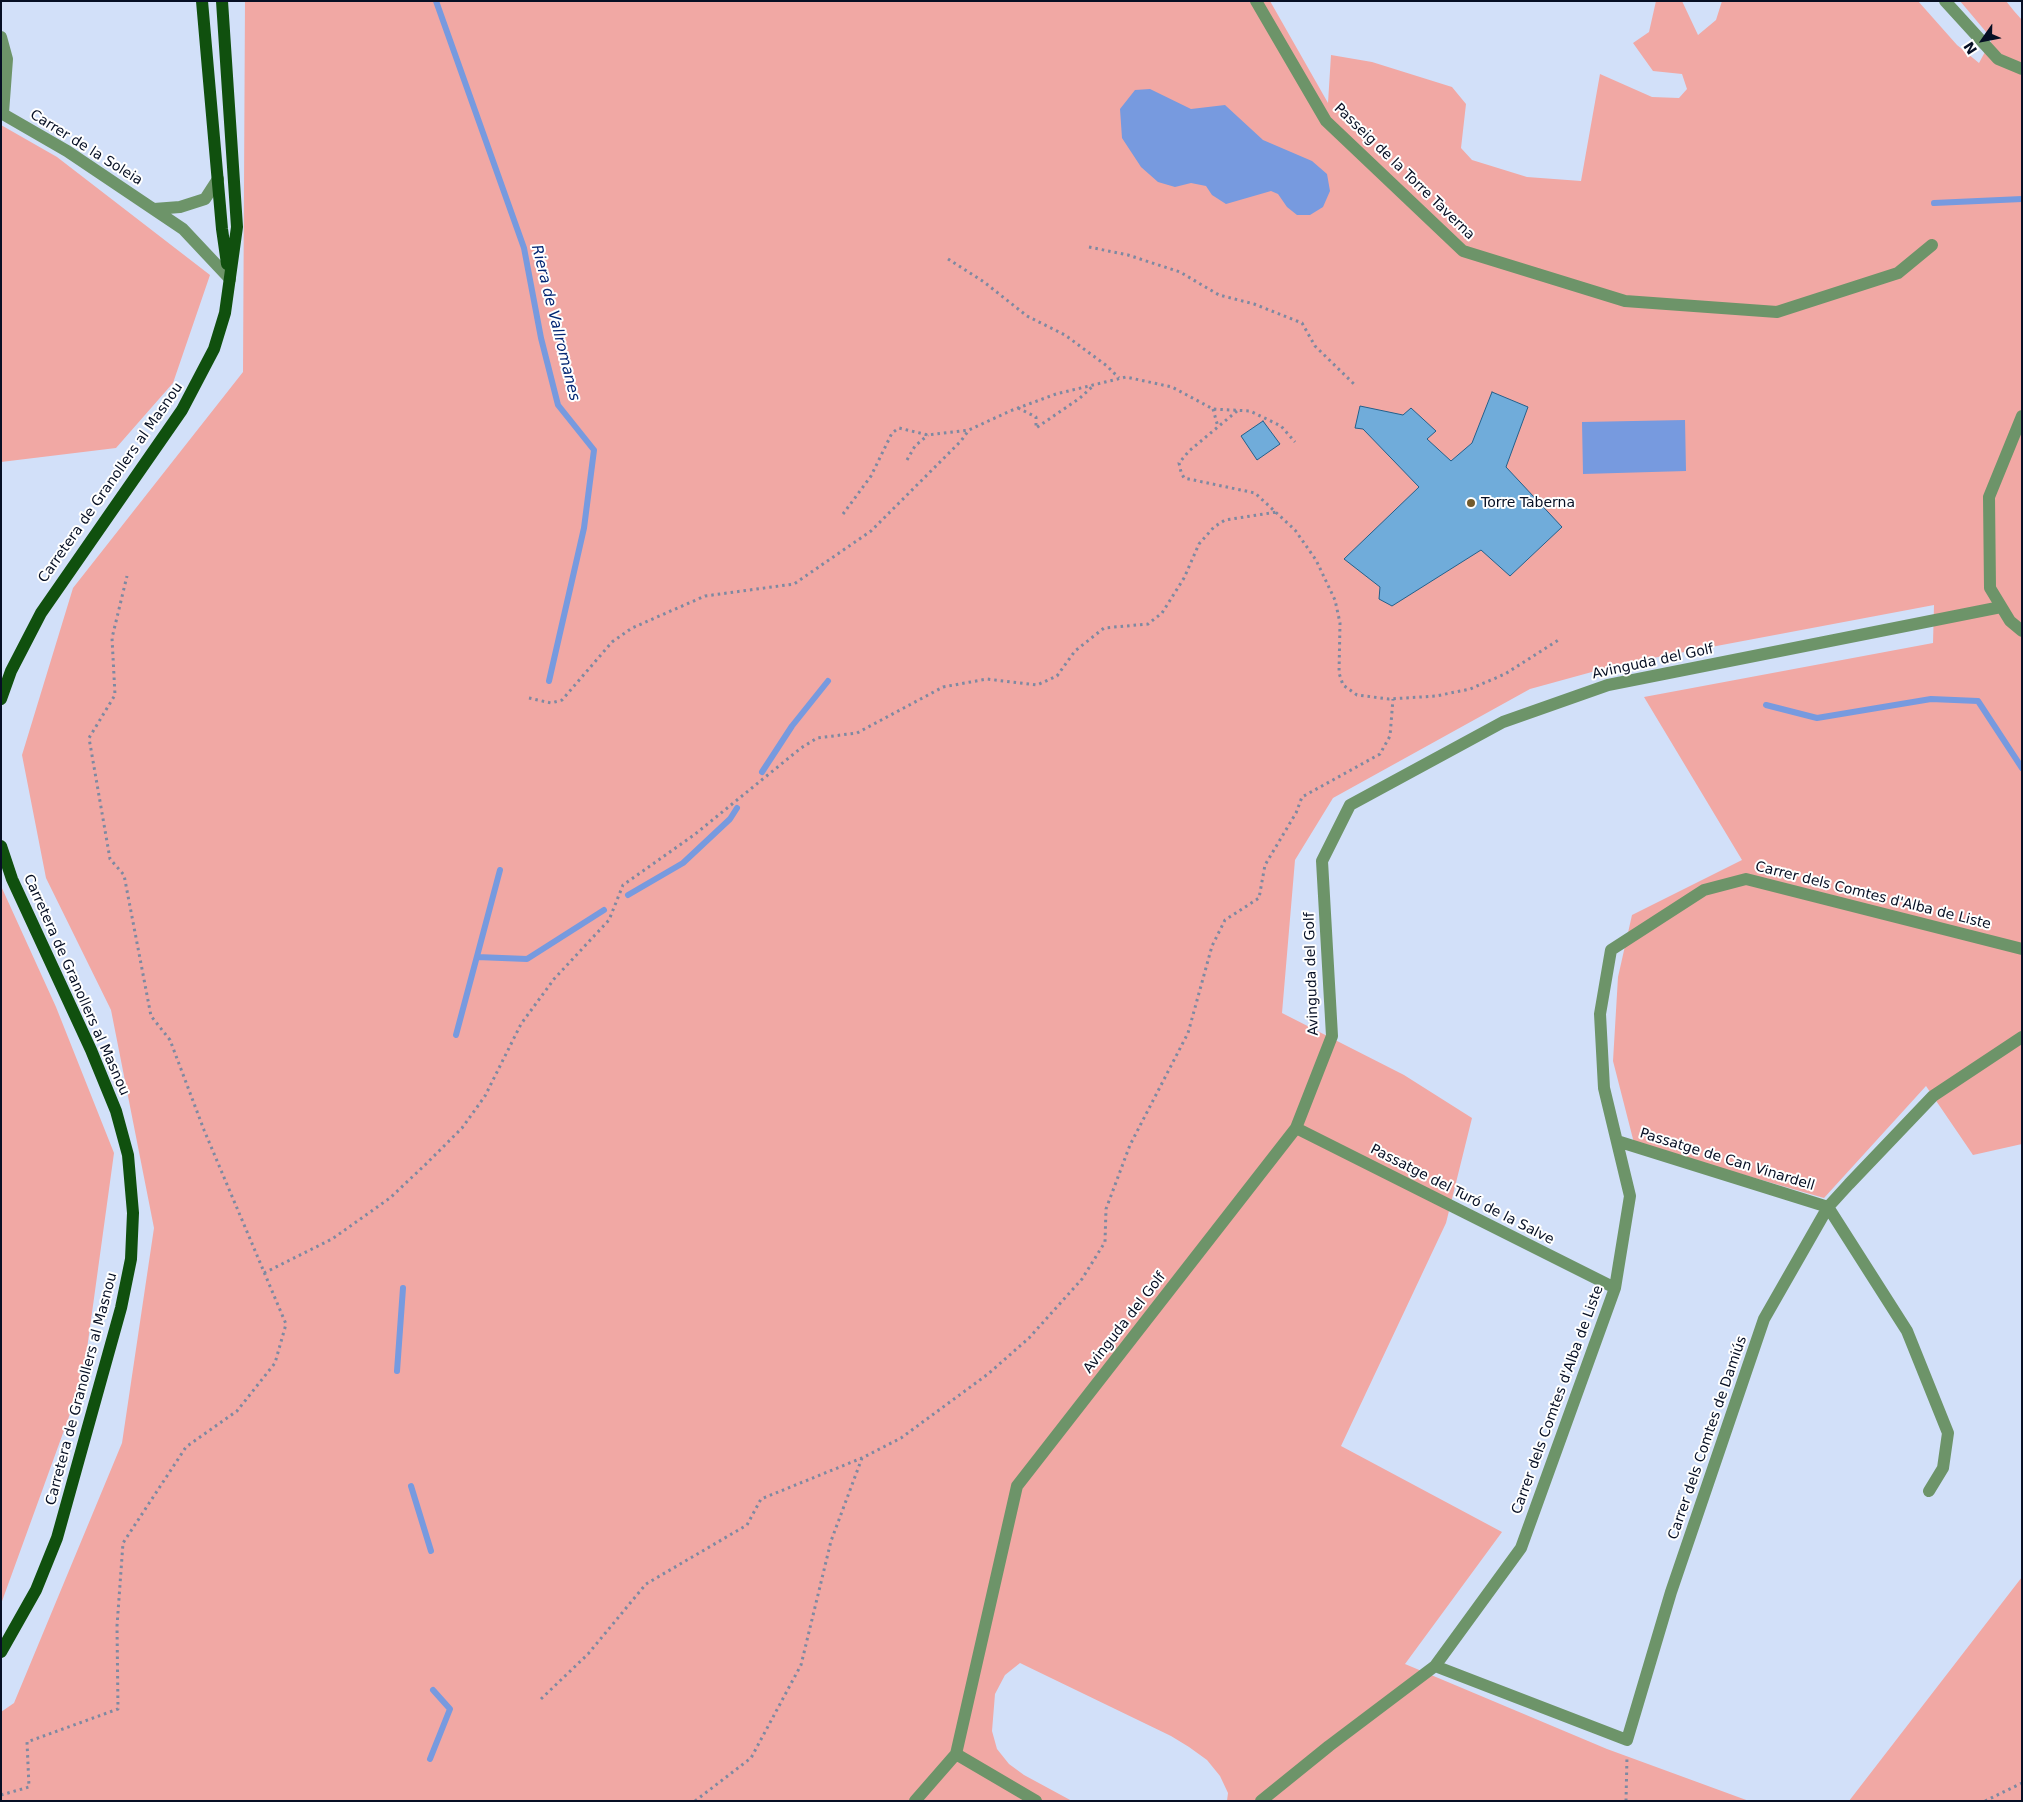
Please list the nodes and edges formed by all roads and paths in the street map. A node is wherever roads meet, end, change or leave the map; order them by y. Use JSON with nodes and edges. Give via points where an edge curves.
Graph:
{"nodes":[{"id":1,"x":202,"y":1,"type":"edge"},
{"id":2,"x":222,"y":1,"type":"edge"},
{"id":3,"x":1256,"y":1,"type":"edge"},
{"id":4,"x":1945,"y":1,"type":"edge"},
{"id":5,"x":1,"y":37,"type":"edge"},
{"id":6,"x":2022,"y":69,"type":"edge"},
{"id":7,"x":2,"y":113,"type":"edge"},
{"id":8,"x":218,"y":179,"type":"junction"},
{"id":9,"x":154,"y":209,"type":"junction"},
{"id":10,"x":1932,"y":245,"type":"dead end"},
{"id":11,"x":1089,"y":247,"type":"dead end"},
{"id":12,"x":948,"y":259,"type":"dead end"},
{"id":13,"x":230,"y":279,"type":"junction"},
{"id":14,"x":1119,"y":378,"type":"junction"},
{"id":15,"x":1095,"y":384,"type":"junction"},
{"id":16,"x":1356,"y":386,"type":"dead end"},
{"id":17,"x":1018,"y":408,"type":"junction"},
{"id":18,"x":1213,"y":409,"type":"junction"},
{"id":19,"x":1237,"y":411,"type":"junction"},
{"id":20,"x":2022,"y":416,"type":"edge"},
{"id":21,"x":1218,"y":427,"type":"junction"},
{"id":22,"x":969,"y":430,"type":"junction"},
{"id":23,"x":928,"y":435,"type":"junction"},
{"id":24,"x":1296,"y":442,"type":"dead end"},
{"id":25,"x":907,"y":460,"type":"dead end"},
{"id":26,"x":1277,"y":512,"type":"junction"},
{"id":27,"x":843,"y":514,"type":"dead end"},
{"id":28,"x":127,"y":576,"type":"dead end"},
{"id":29,"x":2001,"y":608,"type":"junction"},
{"id":30,"x":2022,"y":631,"type":"edge"},
{"id":31,"x":1560,"y":639,"type":"dead end"},
{"id":32,"x":529,"y":698,"type":"dead end"},
{"id":33,"x":1,"y":699,"type":"edge"},
{"id":34,"x":1393,"y":699,"type":"junction"},
{"id":35,"x":1,"y":846,"type":"edge"},
{"id":36,"x":2022,"y":949,"type":"edge"},
{"id":37,"x":2022,"y":1037,"type":"edge"},
{"id":38,"x":1296,"y":1128,"type":"junction"},
{"id":39,"x":1617,"y":1142,"type":"junction"},
{"id":40,"x":1828,"y":1207,"type":"junction"},
{"id":41,"x":264,"y":1273,"type":"junction"},
{"id":42,"x":1615,"y":1288,"type":"junction"},
{"id":43,"x":862,"y":1458,"type":"junction"},
{"id":44,"x":1929,"y":1491,"type":"dead end"},
{"id":45,"x":1,"y":1652,"type":"edge"},
{"id":46,"x":1435,"y":1666,"type":"junction"},
{"id":47,"x":541,"y":1699,"type":"dead end"},
{"id":48,"x":1627,"y":1740,"type":"junction"},
{"id":49,"x":956,"y":1754,"type":"junction"},
{"id":50,"x":2022,"y":1783,"type":"edge"},
{"id":51,"x":1,"y":1795,"type":"edge"},
{"id":52,"x":695,"y":1801,"type":"edge"},
{"id":53,"x":915,"y":1801,"type":"edge"},
{"id":54,"x":1036,"y":1801,"type":"edge"},
{"id":55,"x":1261,"y":1801,"type":"edge"},
{"id":56,"x":1626,"y":1801,"type":"edge"},
{"id":57,"x":1985,"y":1801,"type":"edge"}],
"edges":[{"from":1,"to":8,"type":"main road","name":"Carretera de Granollers al Masnou"},
{"from":2,"to":13,"type":"main road","name":"Carretera de Granollers al Masnou","via":[[237,227]]},
{"from":3,"to":10,"type":"street","name":"Passeig de la Torre Taverna","via":[[1326,121],[1463,251],[1625,301],[1777,312],[1898,274]]},
{"from":4,"to":6,"type":"street","via":[[1998,58]]},
{"from":5,"to":7,"type":"street","via":[[7,59]]},
{"from":7,"to":9,"type":"street","name":"Carrer de la Soleia","via":[[68,151]]},
{"from":8,"to":9,"type":"street","via":[[205,199],[180,207]]},
{"from":8,"to":13,"type":"main road","name":"Carretera de Granollers al Masnou"},
{"from":9,"to":13,"type":"street","name":"Carrer de la Soleia","via":[[183,229]]},
{"from":11,"to":16,"type":"path","via":[[1128,255],[1180,272],[1219,295],[1254,304],[1302,323],[1315,346]]},
{"from":12,"to":14,"type":"path","via":[[1028,316],[1065,335],[1108,366]]},
{"from":13,"to":33,"type":"main road","name":"Carretera de Granollers al Masnou","via":[[225,313],[214,349],[195,388],[41,613],[11,671]]},
{"from":14,"to":15,"type":"path"},
{"from":14,"to":18,"type":"path","via":[[1172,388]]},
{"from":15,"to":17,"type":"path"},
{"from":15,"to":17,"type":"path","via":[[1036,428],[1036,417]]},
{"from":17,"to":22,"type":"path"},
{"from":18,"to":19,"type":"path"},
{"from":18,"to":21,"type":"path"},
{"from":19,"to":21,"type":"path"},
{"from":19,"to":24,"type":"path","via":[[1250,411],[1281,426]]},
{"from":20,"to":29,"type":"street","via":[[1989,497],[1990,588]]},
{"from":21,"to":26,"type":"path","via":[[1179,463],[1184,478],[1255,493]]},
{"from":22,"to":23,"type":"path"},
{"from":22,"to":32,"type":"path","via":[[962,441],[871,531],[794,584],[704,596],[632,628],[612,642],[562,700],[551,703]]},
{"from":23,"to":25,"type":"path","via":[[914,446]]},
{"from":23,"to":27,"type":"path","via":[[899,428],[892,433],[871,476]]},
{"from":26,"to":34,"type":"path","via":[[1295,530],[1316,560],[1335,600],[1340,623],[1339,673],[1343,685],[1357,695]]},
{"from":26,"to":41,"type":"path","via":[[1225,520],[1214,527],[1199,544],[1184,578],[1162,612],[1148,624],[1104,628],[1075,651],[1057,676],[1037,685],[987,679],[943,687],[857,733],[817,738],[801,748],[694,835],[623,885],[609,920],[554,979],[521,1024],[486,1096],[462,1128],[427,1164],[390,1198],[332,1238]]},
{"from":28,"to":41,"type":"path","via":[[112,638],[115,695],[89,738],[110,859],[124,875],[152,1016],[170,1040]]},
{"from":29,"to":30,"type":"street"},
{"from":29,"to":38,"type":"street","name":"Avinguda del Golf","via":[[1608,685],[1503,722],[1350,805],[1322,861],[1332,1036]]},
{"from":31,"to":34,"type":"path","via":[[1505,674],[1470,689],[1436,696]]},
{"from":34,"to":43,"type":"path","via":[[1390,736],[1380,754],[1302,797],[1265,865],[1259,898],[1225,920],[1212,946],[1188,1033],[1130,1145],[1106,1209],[1105,1242],[1082,1279],[1029,1338],[988,1374],[901,1438]]},
{"from":35,"to":45,"type":"main road","name":"Carretera de Granollers al Masnou","via":[[12,878],[116,1111],[128,1155],[133,1213],[132,1259],[121,1308],[57,1538],[36,1590]]},
{"from":36,"to":39,"type":"street","name":"Carrer dels Comtes d'Alba de Liste","via":[[1746,879],[1704,890],[1611,950],[1600,1014],[1604,1088]]},
{"from":37,"to":40,"type":"street","name":"Carrer dels Comtes de Damiús","via":[[1933,1096]]},
{"from":38,"to":42,"type":"street","name":"Passatge del Turó de la Salve"},
{"from":38,"to":49,"type":"street","name":"Avinguda del Golf","via":[[1017,1486]]},
{"from":39,"to":40,"type":"street","name":"Passatge de Can Vinardell"},
{"from":39,"to":42,"type":"street","name":"Carrer dels Comtes d'Alba de Liste","via":[[1630,1196]]},
{"from":40,"to":44,"type":"street","via":[[1907,1331],[1948,1433],[1943,1468]]},
{"from":40,"to":48,"type":"street","name":"Carrer dels Comtes de Damiús","via":[[1764,1319],[1671,1592]]},
{"from":41,"to":51,"type":"path","via":[[286,1324],[275,1363],[237,1411],[186,1447],[123,1543],[117,1626],[118,1709],[27,1742],[29,1787]]},
{"from":42,"to":46,"type":"street","name":"Carrer dels Comtes d'Alba de Liste","via":[[1521,1548]]},
{"from":43,"to":47,"type":"path","via":[[761,1499],[747,1525],[646,1584],[588,1654]]},
{"from":43,"to":52,"type":"path","via":[[831,1541],[801,1665],[751,1758]]},
{"from":46,"to":48,"type":"street"},
{"from":46,"to":55,"type":"street","name":"Carrer dels Comtes d'Alba de Liste"},
{"from":48,"to":56,"type":"path"},
{"from":49,"to":53,"type":"street","name":"Avinguda del Golf"},
{"from":49,"to":54,"type":"street"},
{"from":50,"to":57,"type":"path"}]}
